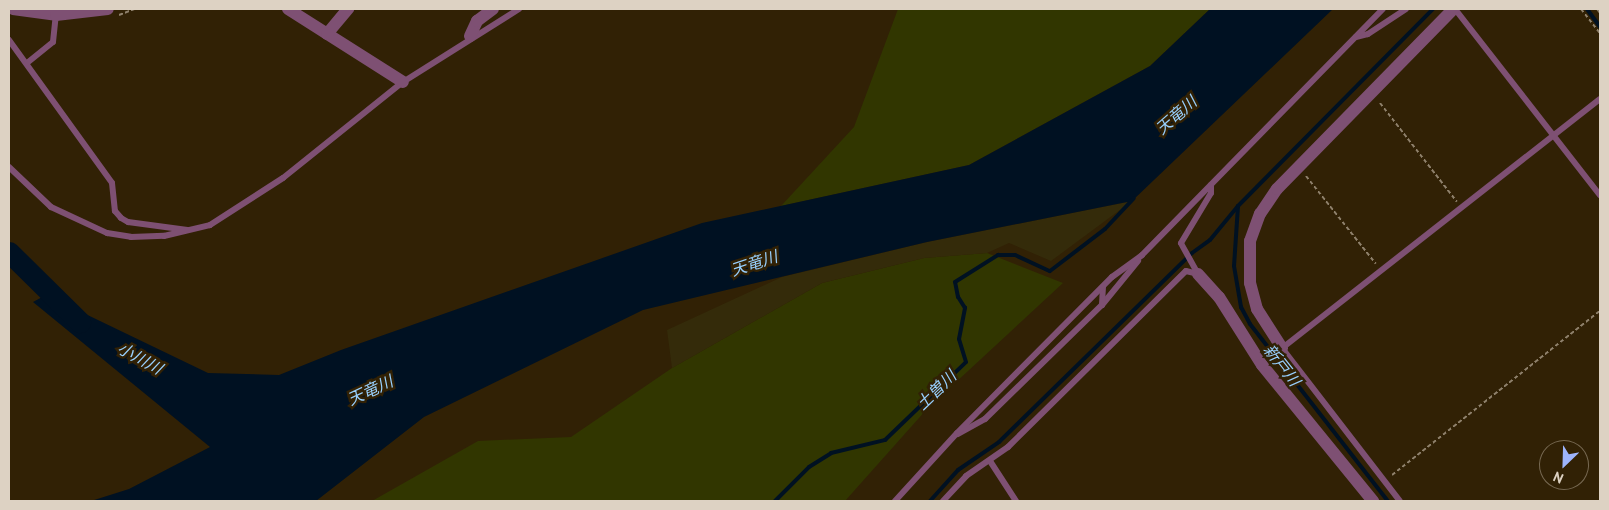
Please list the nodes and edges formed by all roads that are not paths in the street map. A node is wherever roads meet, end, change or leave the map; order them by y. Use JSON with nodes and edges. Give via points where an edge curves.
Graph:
{"nodes":[{"id":1,"x":13,"y":9,"type":"edge"},
{"id":2,"x":108,"y":9,"type":"edge"},
{"id":3,"x":288,"y":9,"type":"edge"},
{"id":4,"x":348,"y":9,"type":"edge"},
{"id":5,"x":493,"y":9,"type":"edge"},
{"id":6,"x":519,"y":9,"type":"edge"},
{"id":7,"x":1384,"y":9,"type":"edge"},
{"id":8,"x":1406,"y":9,"type":"edge"},
{"id":9,"x":1454,"y":9,"type":"edge"},
{"id":10,"x":56,"y":15,"type":"junction"},
{"id":11,"x":327,"y":34,"type":"junction"},
{"id":12,"x":470,"y":36,"type":"junction"},
{"id":13,"x":1356,"y":37,"type":"junction"},
{"id":14,"x":9,"y":40,"type":"edge"},
{"id":15,"x":26,"y":63,"type":"junction"},
{"id":16,"x":402,"y":82,"type":"junction"},
{"id":17,"x":1600,"y":99,"type":"edge"},
{"id":18,"x":1553,"y":135,"type":"junction"},
{"id":19,"x":9,"y":167,"type":"edge"},
{"id":20,"x":1211,"y":185,"type":"junction"},
{"id":21,"x":1600,"y":195,"type":"edge"},
{"id":22,"x":192,"y":230,"type":"junction"},
{"id":23,"x":1142,"y":255,"type":"junction"},
{"id":24,"x":1198,"y":274,"type":"junction"},
{"id":25,"x":1102,"y":287,"type":"junction"},
{"id":26,"x":1102,"y":305,"type":"junction"},
{"id":27,"x":1280,"y":350,"type":"junction"},
{"id":28,"x":952,"y":437,"type":"junction"},
{"id":29,"x":990,"y":460,"type":"junction"},
{"id":30,"x":895,"y":501,"type":"edge"},
{"id":31,"x":943,"y":501,"type":"edge"},
{"id":32,"x":1016,"y":501,"type":"edge"},
{"id":33,"x":1373,"y":501,"type":"edge"},
{"id":34,"x":1400,"y":501,"type":"edge"}],
"edges":[{"from":1,"to":10,"type":"street"},
{"from":2,"to":10,"type":"street"},
{"from":3,"to":11,"type":"street"},
{"from":4,"to":11,"type":"street"},
{"from":5,"to":12,"type":"street","via":[[477,21]]},
{"from":6,"to":12,"type":"lane"},
{"from":7,"to":13,"type":"lane"},
{"from":8,"to":13,"type":"lane","via":[[1368,34]]},
{"from":9,"to":18,"type":"lane"},
{"from":9,"to":27,"type":"street","via":[[1269,200],[1250,241],[1250,283],[1257,309]]},
{"from":10,"to":15,"type":"lane","via":[[53,42],[48,50]]},
{"from":11,"to":16,"type":"street"},
{"from":12,"to":16,"type":"lane"},
{"from":13,"to":20,"type":"lane"},
{"from":14,"to":15,"type":"lane"},
{"from":15,"to":22,"type":"lane","via":[[112,183],[115,211],[121,218],[128,222]]},
{"from":16,"to":22,"type":"lane","via":[[283,178],[228,217]]},
{"from":17,"to":18,"type":"lane"},
{"from":18,"to":21,"type":"lane"},
{"from":18,"to":27,"type":"lane"},
{"from":19,"to":22,"type":"lane","via":[[51,207],[107,233],[131,237]]},
{"from":20,"to":23,"type":"lane"},
{"from":20,"to":24,"type":"lane","via":[[1211,194],[1181,243]]},
{"from":23,"to":25,"type":"lane"},
{"from":23,"to":26,"type":"lane"},
{"from":24,"to":29,"type":"lane","via":[[1186,271],[1008,448]]},
{"from":24,"to":33,"type":"street","via":[[1219,297],[1262,365]]},
{"from":25,"to":26,"type":"lane"},
{"from":25,"to":28,"type":"lane"},
{"from":26,"to":28,"type":"lane","via":[[986,419]]},
{"from":27,"to":34,"type":"lane"},
{"from":28,"to":30,"type":"lane"},
{"from":29,"to":31,"type":"lane","via":[[966,476]]},
{"from":29,"to":32,"type":"lane"}]}
